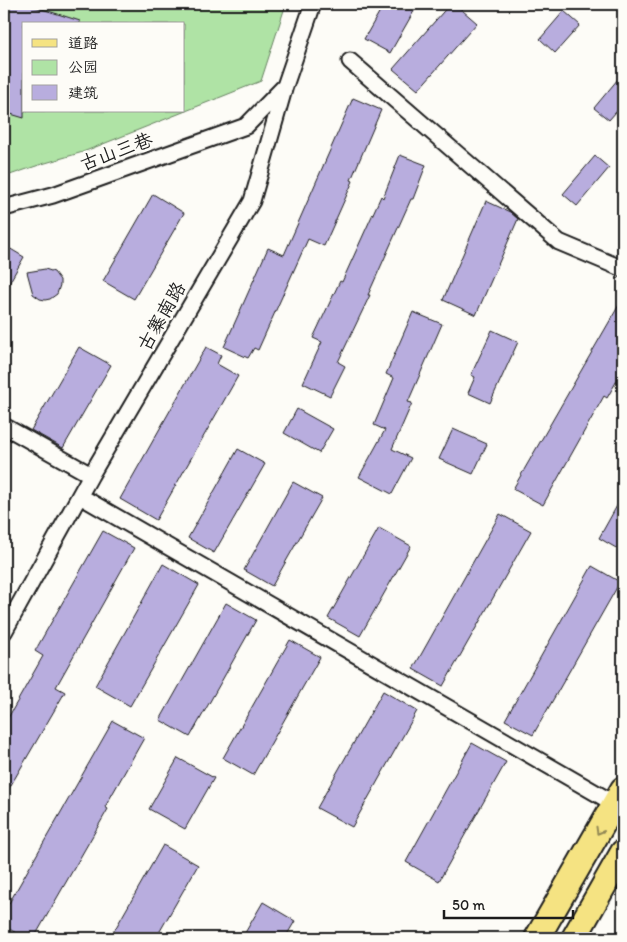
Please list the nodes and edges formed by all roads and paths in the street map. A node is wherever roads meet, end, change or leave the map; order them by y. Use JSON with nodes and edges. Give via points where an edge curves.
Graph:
{"nodes":[{"id":1,"x":313,"y":4,"type":"edge"},
{"id":2,"x":350,"y":61,"type":"dead end"},
{"id":3,"x":285,"y":86,"type":"junction"},
{"id":4,"x":4,"y":208,"type":"edge"},
{"id":5,"x":623,"y":269,"type":"edge"},
{"id":6,"x":4,"y":426,"type":"edge"},
{"id":7,"x":92,"y":475,"type":"junction"},
{"id":8,"x":80,"y":496,"type":"junction"},
{"id":9,"x":4,"y":632,"type":"edge"},
{"id":10,"x":619,"y":797,"type":"edge"},
{"id":11,"x":623,"y":852,"type":"edge"},
{"id":12,"x":537,"y":938,"type":"edge"},
{"id":13,"x":574,"y":938,"type":"edge"}],
"edges":[{"from":1,"to":3,"type":"street","name":"古寨南路"},
{"from":2,"to":5,"type":"street","via":[[559,242]]},
{"from":3,"to":4,"type":"street","name":"古山三巷","via":[[246,126],[53,195]]},
{"from":3,"to":7,"type":"street","name":"古寨南路","via":[[252,201]]},
{"from":6,"to":7,"type":"street"},
{"from":7,"to":8,"type":"street","name":"古寨南路"},
{"from":8,"to":9,"type":"street","name":"古寨南路"},
{"from":8,"to":10,"type":"street"},
{"from":10,"to":12,"type":"main road","one_way":true},
{"from":11,"to":13,"type":"main road"}]}
